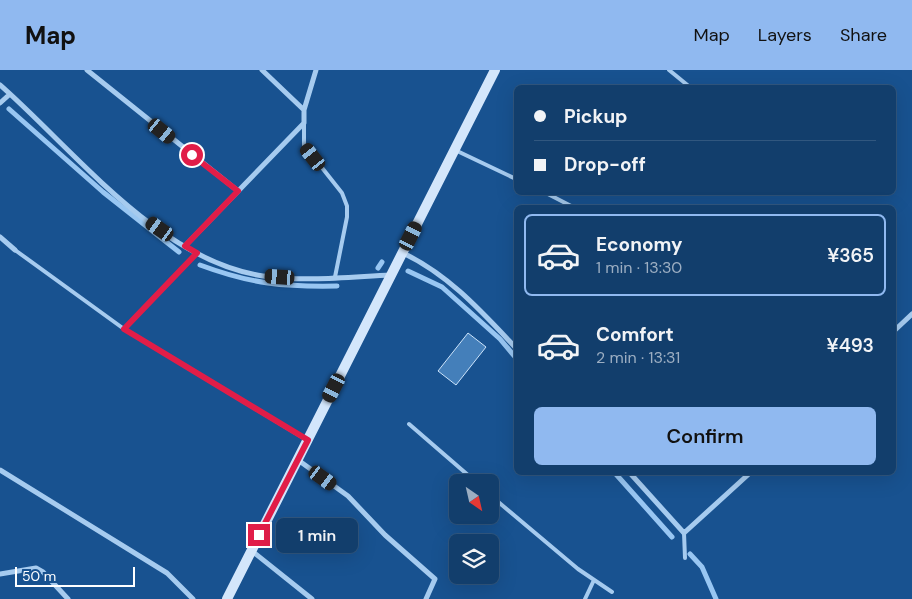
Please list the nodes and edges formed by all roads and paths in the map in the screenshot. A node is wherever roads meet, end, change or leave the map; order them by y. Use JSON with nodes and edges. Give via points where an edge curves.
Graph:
{"nodes":[{"id":1,"x":87,"y":70,"type":"edge"},
{"id":2,"x":262,"y":70,"type":"edge"},
{"id":3,"x":316,"y":70,"type":"edge"},
{"id":4,"x":495,"y":70,"type":"edge"},
{"id":5,"x":669,"y":70,"type":"edge"},
{"id":6,"x":0,"y":85,"type":"edge"},
{"id":7,"x":686,"y":85,"type":"edge"},
{"id":8,"x":10,"y":94,"type":"junction"},
{"id":9,"x":0,"y":103,"type":"edge"},
{"id":10,"x":304,"y":110,"type":"junction"},
{"id":11,"x":304,"y":123,"type":"junction"},
{"id":12,"x":455,"y":150,"type":"junction"},
{"id":13,"x":514,"y":178,"type":"edge"},
{"id":14,"x":238,"y":191,"type":"junction"},
{"id":15,"x":550,"y":195,"type":"edge"},
{"id":16,"x":569,"y":205,"type":"edge"},
{"id":17,"x":0,"y":237,"type":"edge"},
{"id":18,"x":185,"y":246,"type":"junction"},
{"id":19,"x":16,"y":250,"type":"joint"},
{"id":20,"x":197,"y":253,"type":"junction"},
{"id":21,"x":403,"y":253,"type":"junction"},
{"id":22,"x":392,"y":275,"type":"junction"},
{"id":23,"x":335,"y":277,"type":"junction"},
{"id":24,"x":911,"y":318,"type":"edge"},
{"id":25,"x":124,"y":329,"type":"junction"},
{"id":26,"x":896,"y":329,"type":"edge"},
{"id":27,"x":514,"y":346,"type":"edge"},
{"id":28,"x":409,"y":424,"type":"dead end"},
{"id":29,"x":308,"y":440,"type":"junction"},
{"id":30,"x":298,"y":460,"type":"junction"},
{"id":31,"x":0,"y":470,"type":"edge"},
{"id":32,"x":467,"y":474,"type":"edge"},
{"id":33,"x":632,"y":475,"type":"edge"},
{"id":34,"x":748,"y":475,"type":"edge"},
{"id":35,"x":499,"y":503,"type":"edge"},
{"id":36,"x":684,"y":533,"type":"junction"},
{"id":37,"x":251,"y":551,"type":"junction"},
{"id":38,"x":685,"y":558,"type":"dead end"},
{"id":39,"x":0,"y":574,"type":"edge"},
{"id":40,"x":594,"y":580,"type":"junction"},
{"id":41,"x":612,"y":592,"type":"dead end"},
{"id":42,"x":68,"y":599,"type":"edge"},
{"id":43,"x":192,"y":599,"type":"edge"},
{"id":44,"x":227,"y":599,"type":"edge"},
{"id":45,"x":312,"y":599,"type":"edge"},
{"id":46,"x":426,"y":599,"type":"edge"},
{"id":47,"x":585,"y":599,"type":"edge"}],
"edges":[{"from":1,"to":14,"type":"street"},
{"from":2,"to":10,"type":"street"},
{"from":3,"to":10,"type":"street"},
{"from":4,"to":12,"type":"street"},
{"from":5,"to":7,"type":"lane"},
{"from":6,"to":8,"type":"street"},
{"from":8,"to":9,"type":"street"},
{"from":8,"to":18,"type":"street","via":[[140,215]]},
{"from":10,"to":11,"type":"street"},
{"from":11,"to":14,"type":"street"},
{"from":11,"to":23,"type":"lane","via":[[304,145],[342,193],[347,206]]},
{"from":12,"to":13,"type":"lane"},
{"from":12,"to":21,"type":"street"},
{"from":14,"to":18,"type":"street"},
{"from":15,"to":16,"type":"lane"},
{"from":17,"to":19,"type":"street"},
{"from":18,"to":20,"type":"street"},
{"from":19,"to":25,"type":"lane"},
{"from":20,"to":23,"type":"street","via":[[223,267],[263,276]]},
{"from":20,"to":25,"type":"lane"},
{"from":21,"to":22,"type":"street"},
{"from":21,"to":27,"type":"street","via":[[428,265],[451,283]]},
{"from":22,"to":23,"type":"street"},
{"from":22,"to":29,"type":"street"},
{"from":24,"to":26,"type":"street"},
{"from":25,"to":29,"type":"lane"},
{"from":28,"to":32,"type":"lane"},
{"from":29,"to":30,"type":"street"},
{"from":30,"to":37,"type":"street"},
{"from":30,"to":46,"type":"street","via":[[348,496],[385,535],[435,579]]},
{"from":31,"to":43,"type":"street","via":[[167,573]]},
{"from":33,"to":36,"type":"street"},
{"from":34,"to":36,"type":"street"},
{"from":35,"to":40,"type":"lane"},
{"from":36,"to":38,"type":"lane"},
{"from":37,"to":44,"type":"street"},
{"from":37,"to":45,"type":"street"},
{"from":39,"to":42,"type":"street","via":[[36,568]]},
{"from":40,"to":41,"type":"lane"},
{"from":40,"to":47,"type":"lane"}]}
